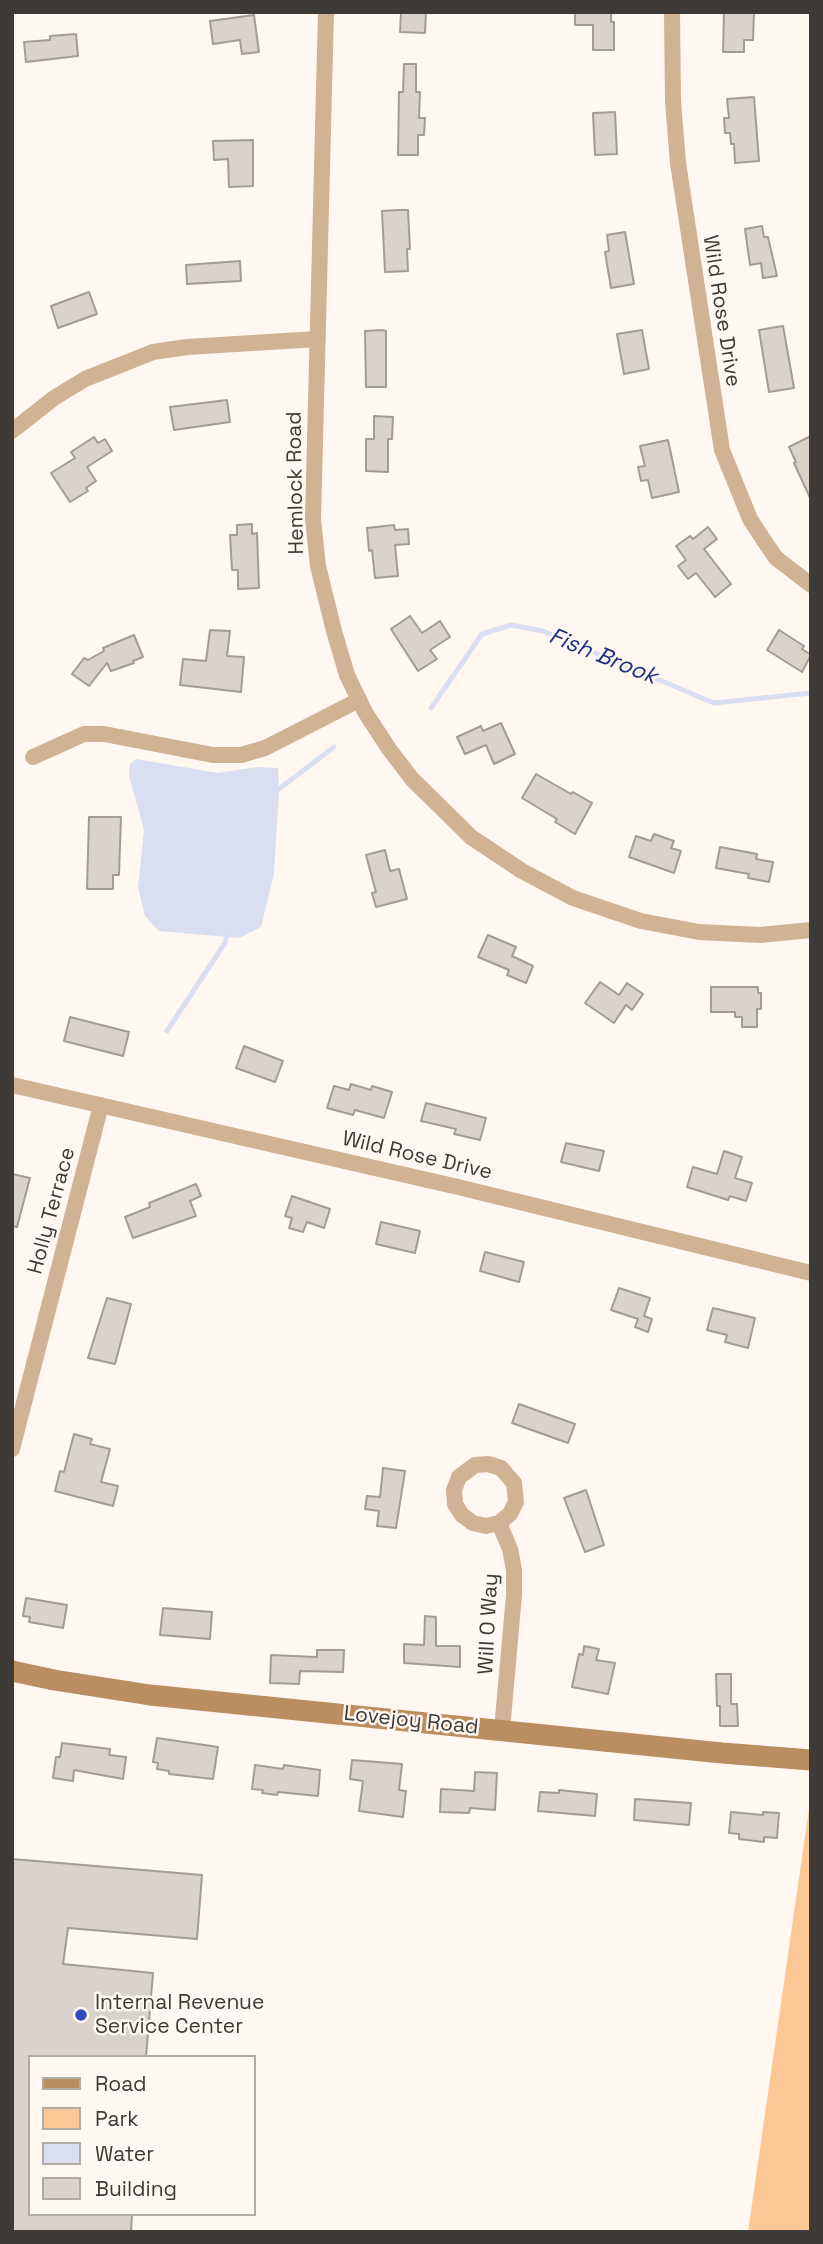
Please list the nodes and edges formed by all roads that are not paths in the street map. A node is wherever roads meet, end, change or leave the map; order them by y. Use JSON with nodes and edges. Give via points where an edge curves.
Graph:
{"nodes":[{"id":1,"x":326,"y":12,"type":"edge"},
{"id":2,"x":672,"y":12,"type":"edge"},
{"id":3,"x":318,"y":339,"type":"junction"},
{"id":4,"x":12,"y":431,"type":"edge"},
{"id":5,"x":811,"y":585,"type":"edge"},
{"id":6,"x":359,"y":700,"type":"junction"},
{"id":7,"x":33,"y":757,"type":"dead end"},
{"id":8,"x":811,"y":930,"type":"edge"},
{"id":9,"x":12,"y":1085,"type":"edge"},
{"id":10,"x":101,"y":1105,"type":"junction"},
{"id":11,"x":811,"y":1273,"type":"edge"},
{"id":12,"x":12,"y":1449,"type":"edge"},
{"id":13,"x":499,"y":1523,"type":"dead end"},
{"id":14,"x":12,"y":1671,"type":"edge"},
{"id":15,"x":502,"y":1731,"type":"junction"},
{"id":16,"x":811,"y":1760,"type":"edge"}],
"edges":[{"from":1,"to":3,"type":"street","name":"Hemlock Road"},
{"from":2,"to":5,"type":"street","name":"Wild Rose Drive","via":[[678,163],[722,450],[763,539],[776,558]]},
{"from":3,"to":4,"type":"street","via":[[153,352],[85,379]]},
{"from":3,"to":6,"type":"street","name":"Hemlock Road","via":[[313,519],[318,566],[347,675]]},
{"from":6,"to":7,"type":"street","via":[[265,748],[241,755],[213,755],[84,734]]},
{"from":6,"to":8,"type":"street","name":"Hemlock Road","via":[[412,779],[471,837],[573,898],[641,921],[699,932],[760,935]]},
{"from":9,"to":10,"type":"street","name":"Wild Rose Drive"},
{"from":10,"to":11,"type":"street","name":"Wild Rose Drive"},
{"from":10,"to":12,"type":"street","name":"Holly Terrace"},
{"from":13,"to":15,"type":"street","name":"Will O Way","via":[[510,1549],[514,1583]]},
{"from":14,"to":15,"type":"main road","name":"Lovejoy Road","via":[[150,1695]]},
{"from":15,"to":16,"type":"main road","name":"Lovejoy Road"}]}
